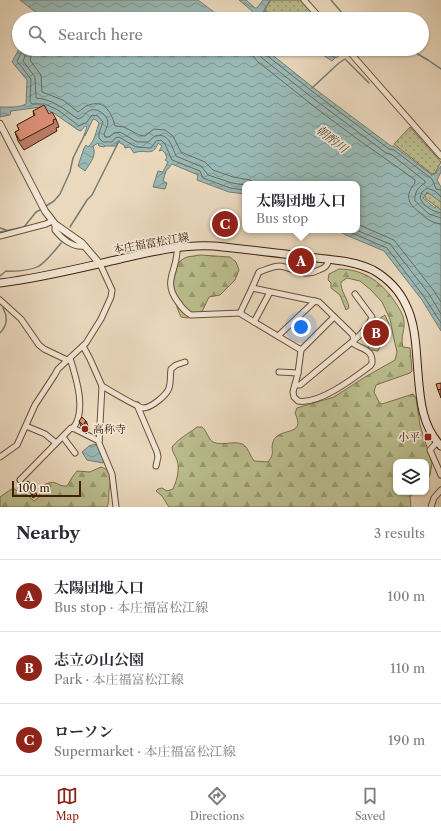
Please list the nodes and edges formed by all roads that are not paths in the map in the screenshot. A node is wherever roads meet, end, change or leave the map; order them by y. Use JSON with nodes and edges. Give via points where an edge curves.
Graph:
{"nodes":[{"id":1,"x":304,"y":0,"type":"edge"},
{"id":2,"x":315,"y":12,"type":"edge"},
{"id":3,"x":353,"y":56,"type":"edge"},
{"id":4,"x":0,"y":124,"type":"edge"},
{"id":5,"x":441,"y":156,"type":"edge"},
{"id":6,"x":53,"y":223,"type":"junction"},
{"id":7,"x":0,"y":236,"type":"edge"},
{"id":8,"x":177,"y":247,"type":"junction"},
{"id":9,"x":329,"y":260,"type":"junction"},
{"id":10,"x":100,"y":264,"type":"junction"},
{"id":11,"x":0,"y":283,"type":"edge"},
{"id":12,"x":252,"y":288,"type":"junction"},
{"id":13,"x":270,"y":292,"type":"junction"},
{"id":14,"x":355,"y":294,"type":"dead end"},
{"id":15,"x":0,"y":300,"type":"edge"},
{"id":16,"x":315,"y":301,"type":"junction"},
{"id":17,"x":241,"y":313,"type":"junction"},
{"id":18,"x":334,"y":317,"type":"junction"},
{"id":19,"x":254,"y":322,"type":"junction"},
{"id":20,"x":278,"y":336,"type":"junction"},
{"id":21,"x":354,"y":341,"type":"junction"},
{"id":22,"x":83,"y":346,"type":"junction"},
{"id":23,"x":301,"y":350,"type":"junction"},
{"id":24,"x":68,"y":359,"type":"junction"},
{"id":25,"x":185,"y":362,"type":"dead end"},
{"id":26,"x":279,"y":372,"type":"dead end"},
{"id":27,"x":298,"y":373,"type":"junction"},
{"id":28,"x":295,"y":385,"type":"junction"},
{"id":29,"x":102,"y":386,"type":"junction"},
{"id":30,"x":137,"y":405,"type":"junction"},
{"id":31,"x":26,"y":426,"type":"junction"},
{"id":32,"x":72,"y":428,"type":"junction"},
{"id":33,"x":63,"y":437,"type":"junction"},
{"id":34,"x":99,"y":441,"type":"junction"},
{"id":35,"x":56,"y":443,"type":"junction"},
{"id":36,"x":439,"y":444,"type":"edge"},
{"id":37,"x":75,"y":452,"type":"dead end"},
{"id":38,"x":0,"y":458,"type":"edge"},
{"id":39,"x":156,"y":466,"type":"dead end"},
{"id":40,"x":441,"y":475,"type":"edge"},
{"id":41,"x":20,"y":480,"type":"dead end"},
{"id":42,"x":441,"y":490,"type":"edge"},
{"id":43,"x":116,"y":507,"type":"edge"},
{"id":44,"x":431,"y":507,"type":"edge"}],
"edges":[{"from":1,"to":2,"type":"street"},
{"from":3,"to":5,"type":"street"},
{"from":4,"to":6,"type":"street"},
{"from":6,"to":7,"type":"street"},
{"from":6,"to":10,"type":"street","via":[[85,246]]},
{"from":8,"to":9,"type":"main road","name":"本庄福富松江線","via":[[214,246]]},
{"from":8,"to":10,"type":"main road","name":"本庄福富松江線"},
{"from":8,"to":17,"type":"street","via":[[178,255],[170,283],[174,298],[186,313]]},
{"from":9,"to":12,"type":"street","via":[[325,268],[307,274],[279,266],[259,272]]},
{"from":9,"to":36,"type":"main road","name":"本庄福富松江線","via":[[356,264],[374,271],[389,282],[402,298],[414,333],[424,414],[429,430]]},
{"from":10,"to":11,"type":"main road","name":"本庄福富松江線"},
{"from":10,"to":22,"type":"street","via":[[112,290],[111,297],[101,319]]},
{"from":12,"to":13,"type":"street"},
{"from":12,"to":17,"type":"street"},
{"from":13,"to":16,"type":"street"},
{"from":13,"to":19,"type":"street"},
{"from":14,"to":21,"type":"street","via":[[372,319]]},
{"from":15,"to":24,"type":"street","via":[[20,319],[39,345]]},
{"from":16,"to":18,"type":"street","via":[[320,302]]},
{"from":16,"to":20,"type":"street"},
{"from":17,"to":19,"type":"street"},
{"from":18,"to":21,"type":"street","via":[[353,335]]},
{"from":18,"to":23,"type":"street"},
{"from":19,"to":20,"type":"street"},
{"from":20,"to":23,"type":"street"},
{"from":21,"to":28,"type":"street","via":[[300,385]]},
{"from":21,"to":28,"type":"street","via":[[354,344],[371,353],[370,366],[332,392],[314,399],[295,399]]},
{"from":22,"to":24,"type":"street"},
{"from":22,"to":29,"type":"street"},
{"from":23,"to":27,"type":"street"},
{"from":24,"to":31,"type":"street","via":[[58,369],[35,405]]},
{"from":24,"to":32,"type":"street","via":[[76,376],[80,407],[78,422]]},
{"from":25,"to":30,"type":"street","via":[[171,369],[169,388],[156,403],[143,408]]},
{"from":26,"to":27,"type":"street"},
{"from":27,"to":28,"type":"street"},
{"from":29,"to":30,"type":"street"},
{"from":29,"to":34,"type":"street"},
{"from":30,"to":39,"type":"street","via":[[157,452]]},
{"from":31,"to":35,"type":"street","via":[[45,434]]},
{"from":31,"to":38,"type":"street","via":[[17,445]]},
{"from":32,"to":33,"type":"street"},
{"from":32,"to":34,"type":"street"},
{"from":33,"to":35,"type":"street"},
{"from":33,"to":37,"type":"street"},
{"from":34,"to":43,"type":"street","via":[[112,474]]},
{"from":35,"to":41,"type":"street"},
{"from":36,"to":40,"type":"street","via":[[430,450]]},
{"from":42,"to":44,"type":"street"}]}
